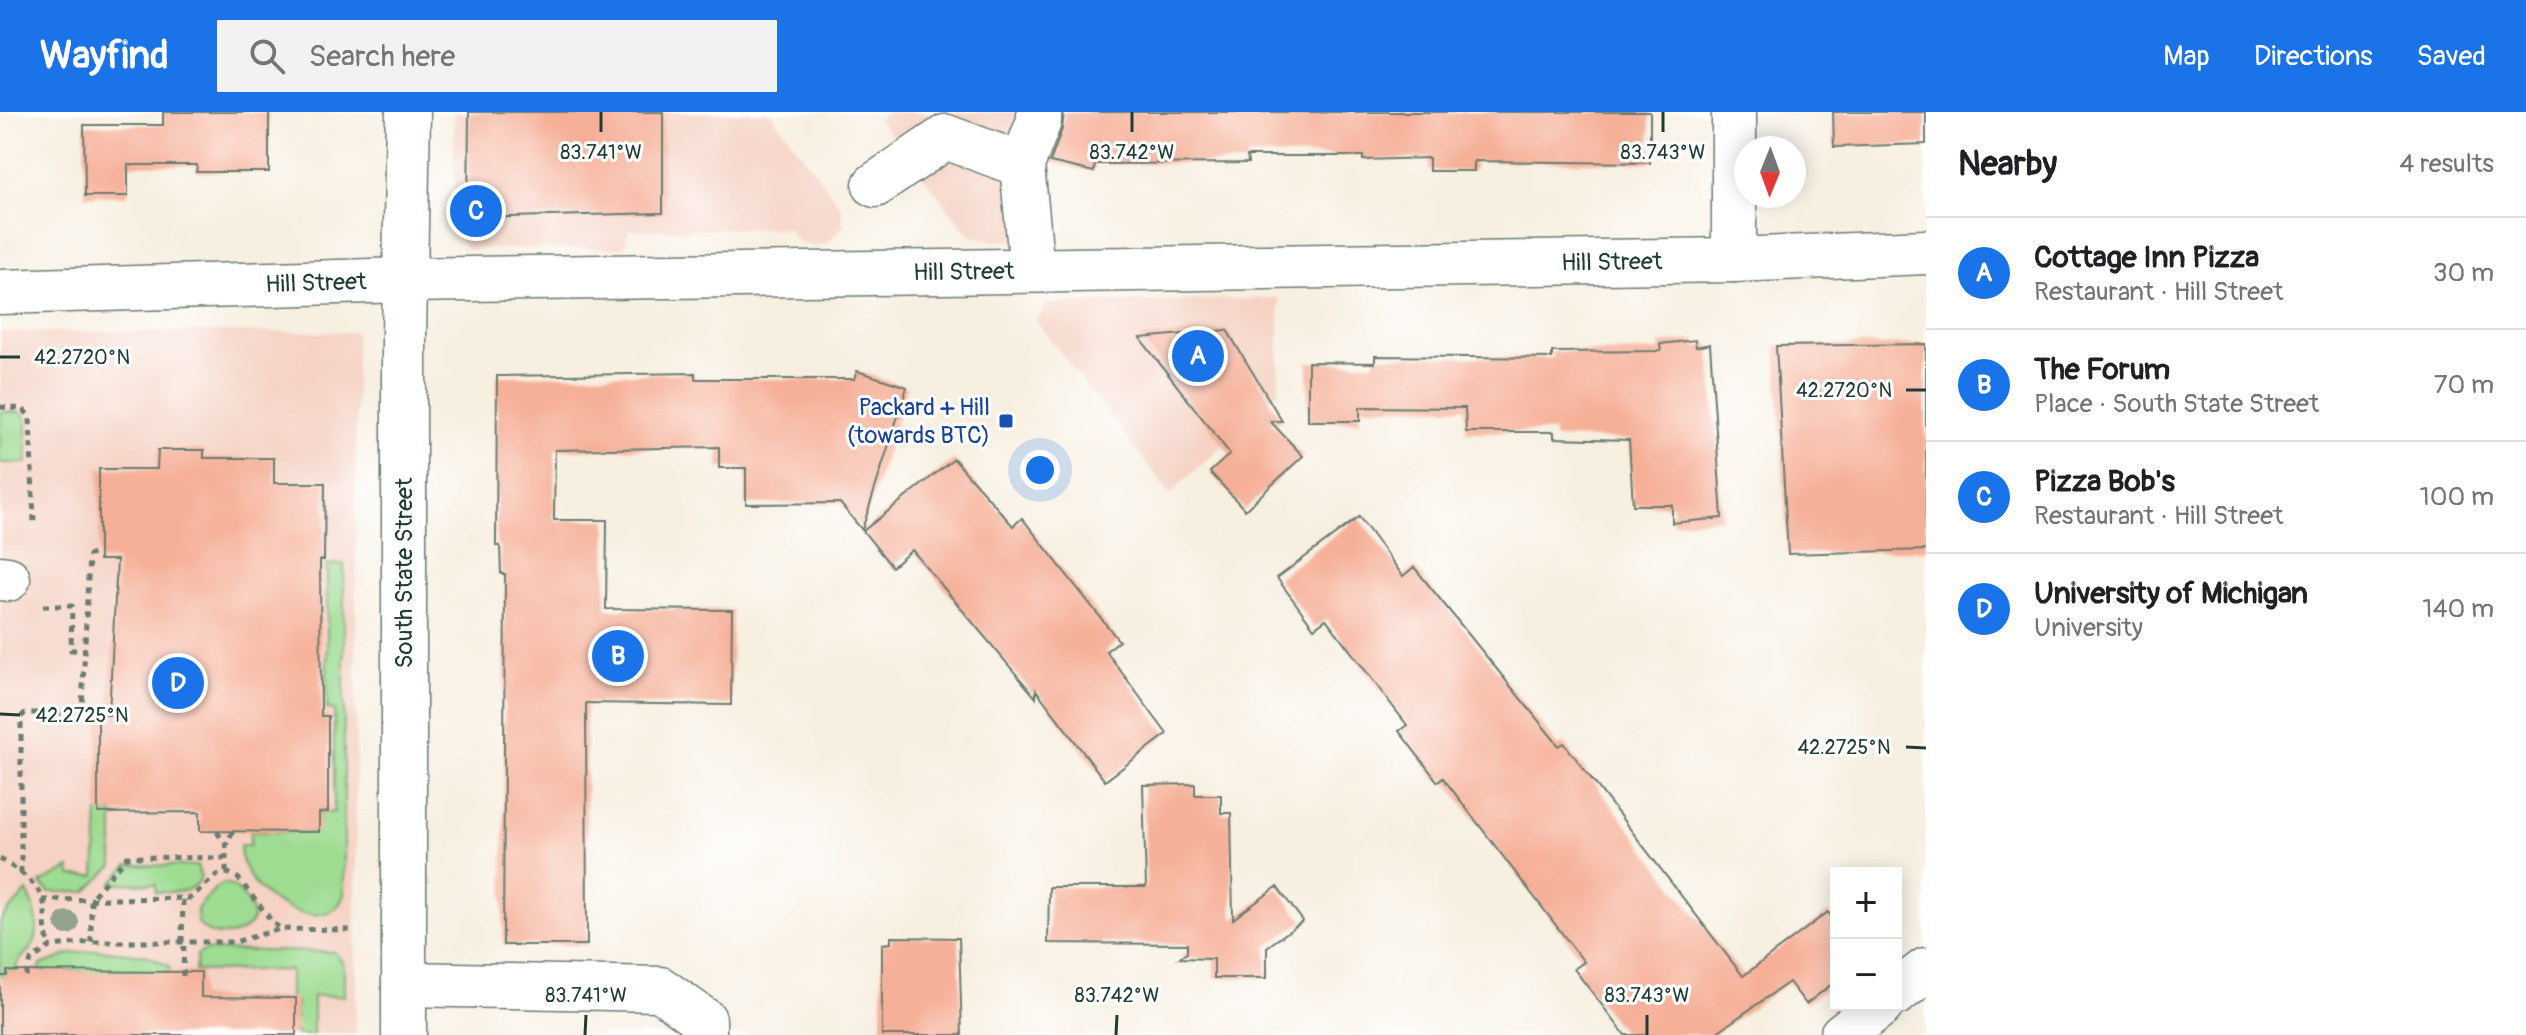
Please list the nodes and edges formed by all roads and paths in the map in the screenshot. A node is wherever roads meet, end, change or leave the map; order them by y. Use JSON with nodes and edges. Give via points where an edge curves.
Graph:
{"nodes":[{"id":1,"x":408,"y":112,"type":"edge"},
{"id":2,"x":1039,"y":112,"type":"edge"},
{"id":3,"x":1734,"y":112,"type":"edge"},
{"id":4,"x":1022,"y":165,"type":"junction"},
{"id":5,"x":875,"y":185,"type":"dead end"},
{"id":6,"x":1926,"y":252,"type":"edge"},
{"id":7,"x":1734,"y":260,"type":"junction"},
{"id":8,"x":1032,"y":270,"type":"junction"},
{"id":9,"x":405,"y":280,"type":"junction"},
{"id":10,"x":0,"y":292,"type":"edge"},
{"id":11,"x":0,"y":407,"type":"edge"},
{"id":12,"x":34,"y":524,"type":"dead end"},
{"id":13,"x":98,"y":554,"type":"dead end"},
{"id":14,"x":12,"y":588,"type":"edge"},
{"id":15,"x":86,"y":650,"type":"junction"},
{"id":16,"x":233,"y":831,"type":"dead end"},
{"id":17,"x":217,"y":832,"type":"dead end"},
{"id":18,"x":226,"y":845,"type":"junction"},
{"id":19,"x":225,"y":858,"type":"junction"},
{"id":20,"x":0,"y":859,"type":"edge"},
{"id":21,"x":21,"y":873,"type":"junction"},
{"id":22,"x":226,"y":873,"type":"junction"},
{"id":23,"x":91,"y":898,"type":"junction"},
{"id":24,"x":183,"y":899,"type":"junction"},
{"id":25,"x":42,"y":900,"type":"junction"},
{"id":26,"x":284,"y":929,"type":"junction"},
{"id":27,"x":354,"y":930,"type":"dead end"},
{"id":28,"x":91,"y":942,"type":"junction"},
{"id":29,"x":183,"y":942,"type":"junction"},
{"id":30,"x":51,"y":946,"type":"junction"},
{"id":31,"x":1926,"y":970,"type":"edge"},
{"id":32,"x":26,"y":976,"type":"dead end"},
{"id":33,"x":183,"y":976,"type":"dead end"},
{"id":34,"x":404,"y":984,"type":"junction"},
{"id":35,"x":1902,"y":988,"type":"edge"},
{"id":36,"x":1873,"y":1011,"type":"edge"},
{"id":37,"x":404,"y":1035,"type":"edge"},
{"id":38,"x":704,"y":1035,"type":"edge"},
{"id":39,"x":1842,"y":1035,"type":"edge"}],
"edges":[{"from":1,"to":9,"type":"street","name":"South State Street"},
{"from":2,"to":4,"type":"street"},
{"from":3,"to":7,"type":"street"},
{"from":4,"to":5,"type":"street","via":[[946,137]]},
{"from":4,"to":8,"type":"street"},
{"from":6,"to":7,"type":"street","name":"Hill Street"},
{"from":7,"to":8,"type":"street","name":"Hill Street"},
{"from":8,"to":9,"type":"street","name":"Hill Street"},
{"from":9,"to":10,"type":"street","name":"Hill Street"},
{"from":9,"to":34,"type":"street","name":"South State Street"},
{"from":11,"to":12,"type":"path","via":[[23,409],[30,417]]},
{"from":13,"to":15,"type":"path","via":[[89,555]]},
{"from":14,"to":15,"type":"path","via":[[72,606],[71,650]]},
{"from":15,"to":21,"type":"path","via":[[81,712],[21,717]]},
{"from":16,"to":18,"type":"path"},
{"from":17,"to":18,"type":"path"},
{"from":18,"to":19,"type":"path"},
{"from":19,"to":22,"type":"path"},
{"from":19,"to":23,"type":"path","via":[[127,857]]},
{"from":20,"to":21,"type":"path"},
{"from":21,"to":25,"type":"path"},
{"from":22,"to":24,"type":"path"},
{"from":22,"to":26,"type":"path","via":[[238,878],[274,924]]},
{"from":23,"to":24,"type":"path"},
{"from":23,"to":25,"type":"path"},
{"from":23,"to":28,"type":"path"},
{"from":24,"to":29,"type":"path"},
{"from":25,"to":30,"type":"path"},
{"from":26,"to":27,"type":"path"},
{"from":26,"to":29,"type":"path","via":[[235,942]]},
{"from":28,"to":29,"type":"path"},
{"from":28,"to":30,"type":"path"},
{"from":29,"to":33,"type":"path"},
{"from":30,"to":32,"type":"path","via":[[31,960]]},
{"from":31,"to":35,"type":"street"},
{"from":34,"to":37,"type":"street","name":"South State Street"},
{"from":34,"to":38,"type":"street","via":[[660,989],[704,1020]]},
{"from":36,"to":39,"type":"street"}]}
